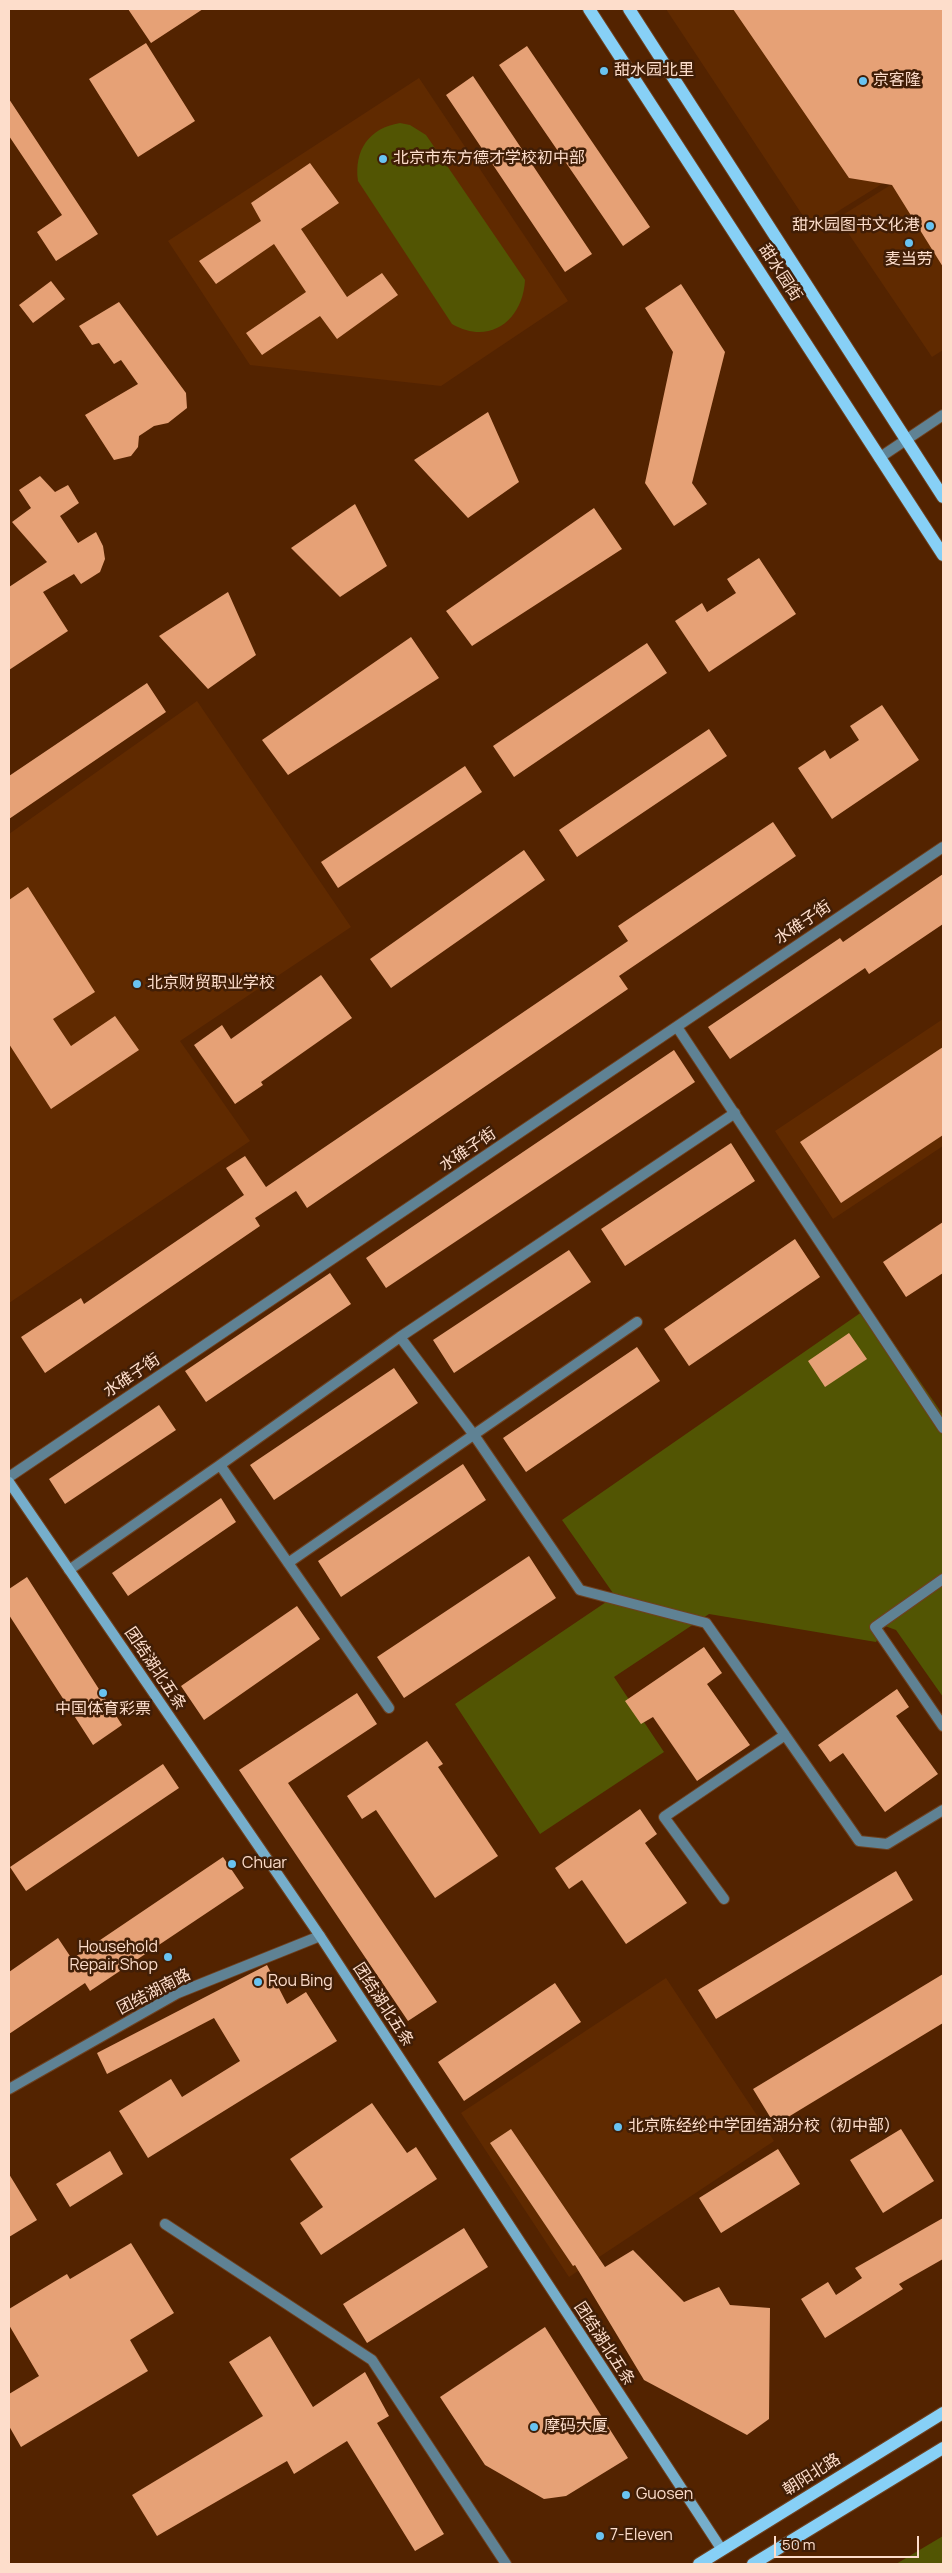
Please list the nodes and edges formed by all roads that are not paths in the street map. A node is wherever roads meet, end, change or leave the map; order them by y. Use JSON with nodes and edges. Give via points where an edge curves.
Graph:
{"nodes":[{"id":1,"x":589,"y":9,"type":"edge"},
{"id":2,"x":629,"y":9,"type":"edge"},
{"id":3,"x":943,"y":415,"type":"edge"},
{"id":4,"x":905,"y":440,"type":"junction"},
{"id":5,"x":879,"y":458,"type":"junction"},
{"id":6,"x":943,"y":497,"type":"edge"},
{"id":7,"x":943,"y":555,"type":"edge"},
{"id":8,"x":943,"y":847,"type":"edge"},
{"id":9,"x":677,"y":1027,"type":"junction"},
{"id":10,"x":734,"y":1113,"type":"junction"},
{"id":11,"x":637,"y":1322,"type":"dead end"},
{"id":12,"x":400,"y":1337,"type":"junction"},
{"id":13,"x":943,"y":1428,"type":"edge"},
{"id":14,"x":474,"y":1435,"type":"junction"},
{"id":15,"x":220,"y":1465,"type":"junction"},
{"id":16,"x":9,"y":1477,"type":"edge"},
{"id":17,"x":9,"y":1482,"type":"edge"},
{"id":18,"x":288,"y":1563,"type":"junction"},
{"id":19,"x":69,"y":1570,"type":"junction"},
{"id":20,"x":943,"y":1579,"type":"edge"},
{"id":21,"x":389,"y":1708,"type":"dead end"},
{"id":22,"x":943,"y":1726,"type":"edge"},
{"id":23,"x":785,"y":1735,"type":"junction"},
{"id":24,"x":943,"y":1810,"type":"edge"},
{"id":25,"x":724,"y":1899,"type":"dead end"},
{"id":26,"x":320,"y":1936,"type":"junction"},
{"id":27,"x":9,"y":2089,"type":"edge"},
{"id":28,"x":165,"y":2224,"type":"dead end"},
{"id":29,"x":943,"y":2414,"type":"edge"},
{"id":30,"x":943,"y":2448,"type":"edge"},
{"id":31,"x":722,"y":2550,"type":"junction"},
{"id":32,"x":506,"y":2564,"type":"edge"},
{"id":33,"x":699,"y":2564,"type":"edge"},
{"id":34,"x":753,"y":2564,"type":"edge"}],
"edges":[{"from":1,"to":5,"type":"main road","name":"甜水园街"},
{"from":2,"to":4,"type":"main road","name":"甜水园街"},
{"from":3,"to":4,"type":"street"},
{"from":4,"to":5,"type":"street"},
{"from":4,"to":6,"type":"main road","name":"甜水园街"},
{"from":5,"to":7,"type":"main road","name":"甜水园街"},
{"from":8,"to":9,"type":"street","name":"水碓子街"},
{"from":9,"to":10,"type":"street"},
{"from":9,"to":16,"type":"street","name":"水碓子街"},
{"from":10,"to":12,"type":"street"},
{"from":10,"to":13,"type":"street"},
{"from":11,"to":14,"type":"street"},
{"from":12,"to":14,"type":"street"},
{"from":12,"to":15,"type":"street"},
{"from":14,"to":18,"type":"street"},
{"from":14,"to":23,"type":"street","via":[[580,1590],[706,1624]]},
{"from":15,"to":18,"type":"street"},
{"from":15,"to":19,"type":"street"},
{"from":17,"to":19,"type":"street","name":"团结湖北五条"},
{"from":18,"to":21,"type":"street"},
{"from":19,"to":26,"type":"street","name":"团结湖北五条"},
{"from":20,"to":22,"type":"street","via":[[875,1627]]},
{"from":23,"to":24,"type":"street","via":[[859,1841],[887,1844]]},
{"from":23,"to":25,"type":"street","via":[[664,1817]]},
{"from":26,"to":27,"type":"street","name":"团结湖南路","via":[[178,1993]]},
{"from":26,"to":31,"type":"street","name":"团结湖北五条"},
{"from":28,"to":32,"type":"street","via":[[372,2360]]},
{"from":29,"to":31,"type":"main road","name":"朝阳北路"},
{"from":30,"to":34,"type":"main road"},
{"from":31,"to":33,"type":"main road","name":"朝阳北路"}]}
